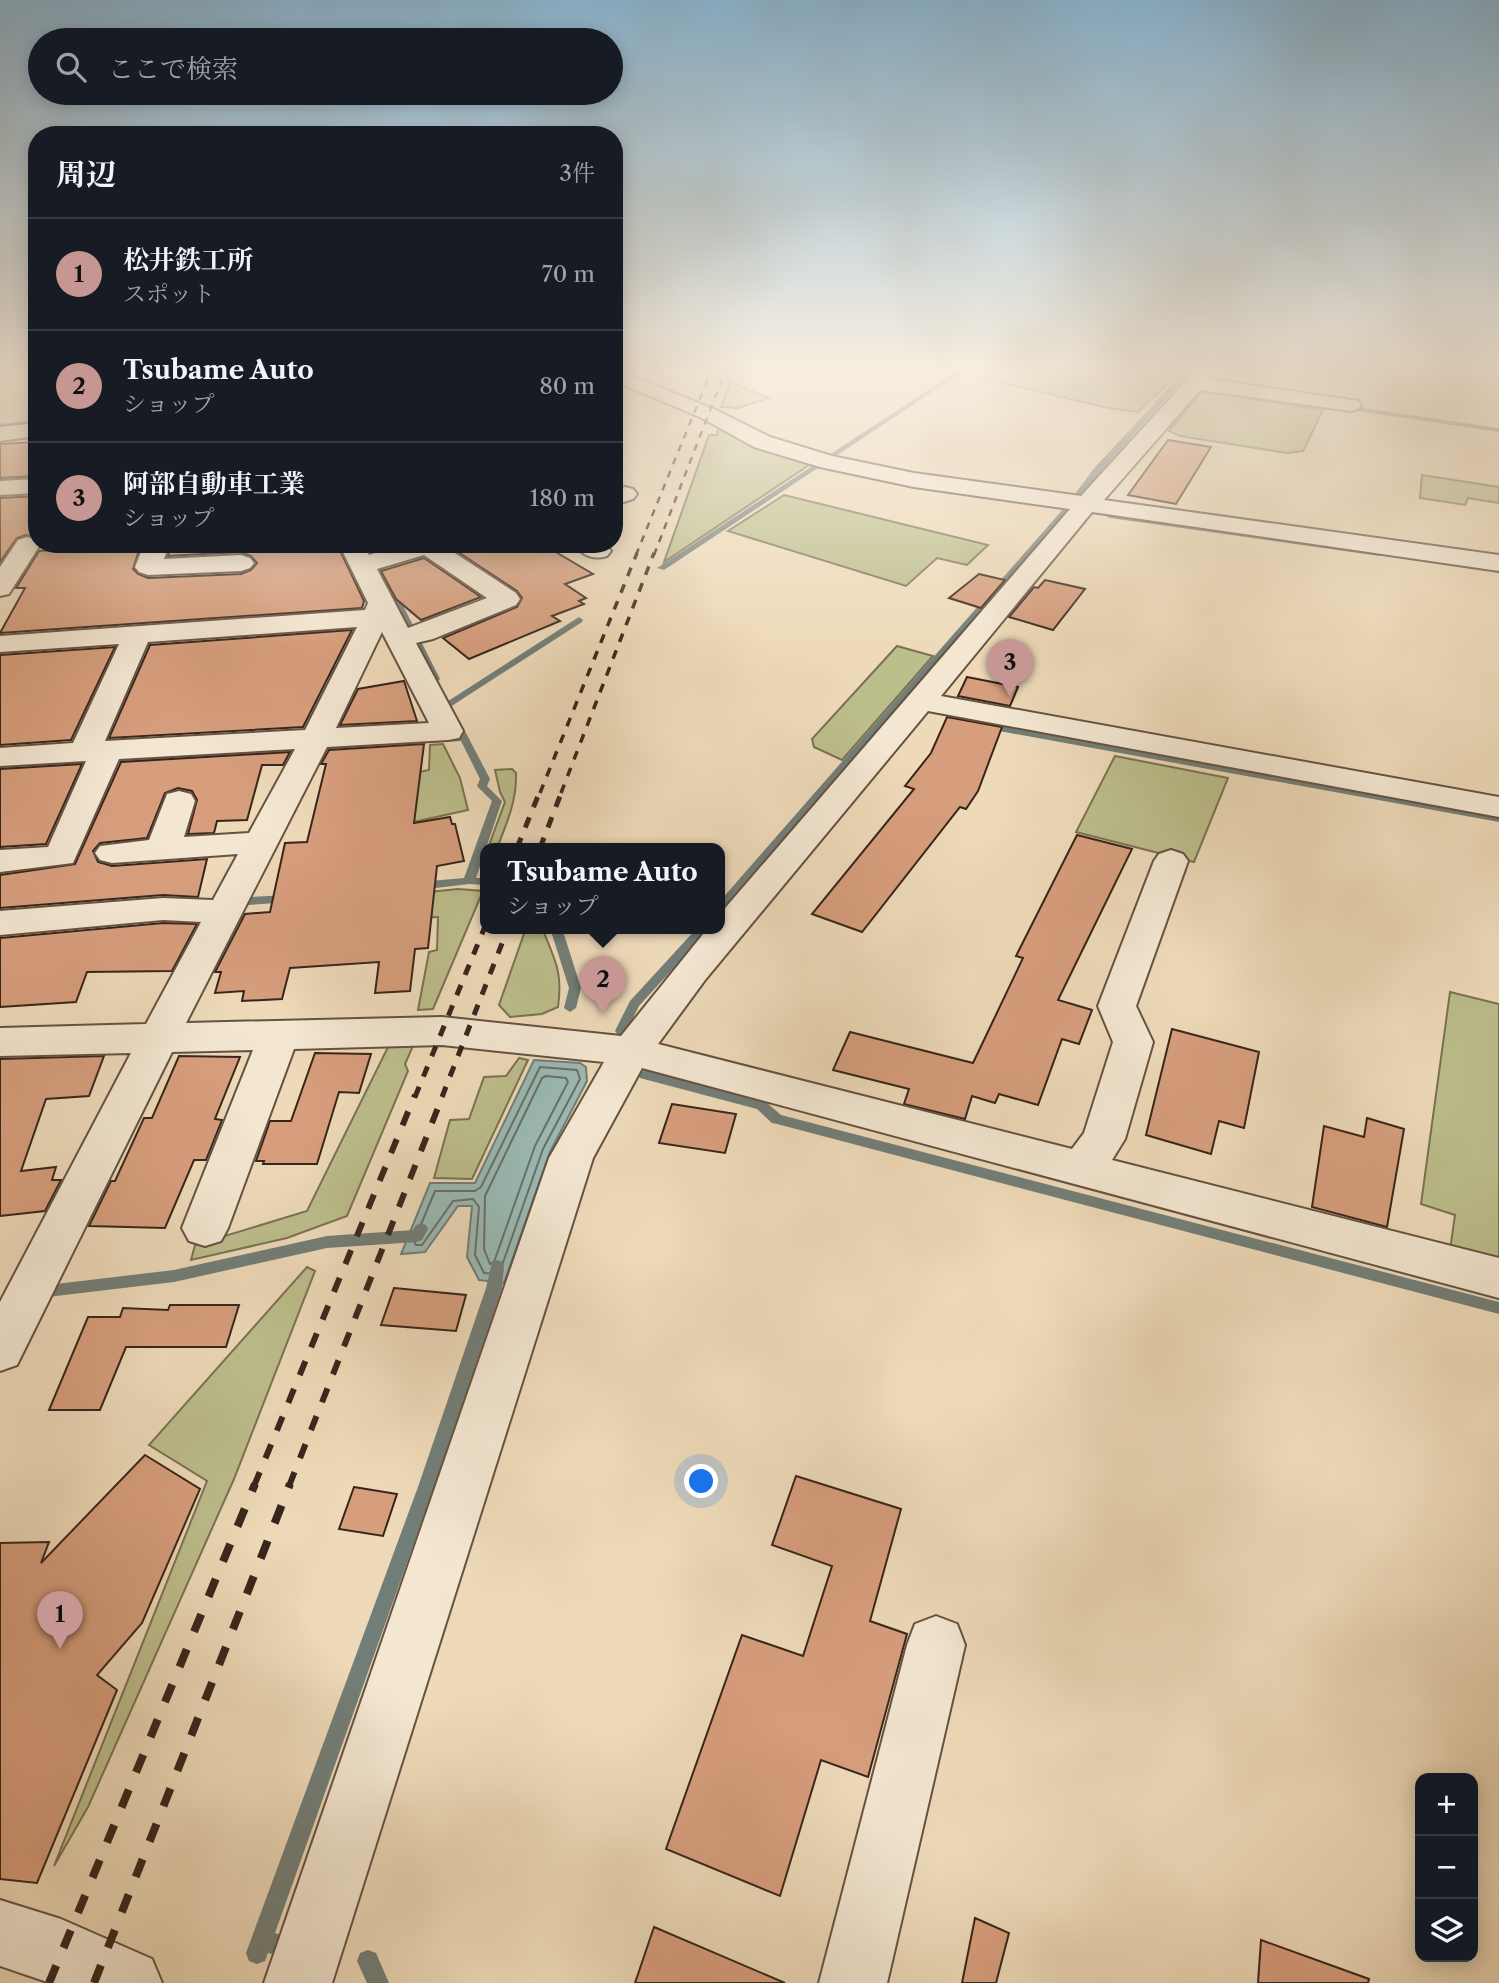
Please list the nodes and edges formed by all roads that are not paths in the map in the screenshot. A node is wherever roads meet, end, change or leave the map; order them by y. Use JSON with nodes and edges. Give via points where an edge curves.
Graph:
{"nodes":[{"id":1,"x":824,"y":462,"type":"edge"},
{"id":2,"x":1117,"y":462,"type":"edge"},
{"id":3,"x":28,"y":486,"type":"edge"},
{"id":4,"x":0,"y":488,"type":"edge"},
{"id":5,"x":1076,"y":504,"type":"junction"},
{"id":6,"x":28,"y":544,"type":"edge"},
{"id":7,"x":0,"y":548,"type":"edge"},
{"id":8,"x":28,"y":550,"type":"edge"},
{"id":9,"x":153,"y":553,"type":"edge"},
{"id":10,"x":391,"y":553,"type":"edge"},
{"id":11,"x":438,"y":553,"type":"edge"},
{"id":12,"x":366,"y":558,"type":"edge"},
{"id":13,"x":1499,"y":562,"type":"edge"},
{"id":14,"x":241,"y":563,"type":"dead end"},
{"id":15,"x":0,"y":588,"type":"edge"},
{"id":16,"x":378,"y":610,"type":"junction"},
{"id":17,"x":137,"y":634,"type":"junction"},
{"id":18,"x":410,"y":636,"type":"junction"},
{"id":19,"x":4,"y":649,"type":"edge"},
{"id":20,"x":922,"y":701,"type":"junction"},
{"id":21,"x":313,"y":745,"type":"junction"},
{"id":22,"x":0,"y":757,"type":"edge"},
{"id":23,"x":99,"y":757,"type":"junction"},
{"id":24,"x":179,"y":801,"type":"dead end"},
{"id":25,"x":1499,"y":807,"type":"edge"},
{"id":26,"x":262,"y":842,"type":"junction"},
{"id":27,"x":163,"y":849,"type":"junction"},
{"id":28,"x":111,"y":853,"type":"dead end"},
{"id":29,"x":0,"y":861,"type":"edge"},
{"id":30,"x":1171,"y":861,"type":"dead end"},
{"id":31,"x":229,"y":906,"type":"junction"},
{"id":32,"x":0,"y":923,"type":"edge"},
{"id":33,"x":725,"y":932,"type":"edge"},
{"id":34,"x":724,"y":934,"type":"edge"},
{"id":35,"x":279,"y":1035,"type":"junction"},
{"id":36,"x":158,"y":1039,"type":"junction"},
{"id":37,"x":0,"y":1042,"type":"edge"},
{"id":38,"x":631,"y":1051,"type":"junction"},
{"id":39,"x":1081,"y":1169,"type":"junction"},
{"id":40,"x":205,"y":1228,"type":"dead end"},
{"id":41,"x":1499,"y":1278,"type":"edge"},
{"id":42,"x":0,"y":1350,"type":"edge"},
{"id":43,"x":936,"y":1645,"type":"dead end"},
{"id":44,"x":0,"y":1933,"type":"edge"},
{"id":45,"x":128,"y":1983,"type":"edge"},
{"id":46,"x":298,"y":1983,"type":"edge"},
{"id":47,"x":853,"y":1983,"type":"edge"}],
"edges":[{"from":1,"to":5,"type":"street","via":[[914,481]]},
{"from":2,"to":5,"type":"street"},
{"from":3,"to":4,"type":"street"},
{"from":5,"to":13,"type":"street"},
{"from":5,"to":20,"type":"street"},
{"from":6,"to":7,"type":"street"},
{"from":8,"to":15,"type":"street"},
{"from":9,"to":14,"type":"street","via":[[148,567]]},
{"from":10,"to":12,"type":"street"},
{"from":11,"to":18,"type":"street","via":[[507,599]]},
{"from":12,"to":16,"type":"street"},
{"from":16,"to":17,"type":"street","via":[[311,622]]},
{"from":16,"to":18,"type":"street"},
{"from":16,"to":21,"type":"street"},
{"from":17,"to":19,"type":"street"},
{"from":17,"to":23,"type":"street"},
{"from":18,"to":21,"type":"street","via":[[448,732],[365,736]]},
{"from":20,"to":25,"type":"street"},
{"from":20,"to":33,"type":"street"},
{"from":21,"to":23,"type":"street"},
{"from":21,"to":26,"type":"street"},
{"from":22,"to":23,"type":"street"},
{"from":23,"to":29,"type":"street","via":[[61,856]]},
{"from":24,"to":27,"type":"street"},
{"from":26,"to":27,"type":"street"},
{"from":26,"to":31,"type":"street"},
{"from":27,"to":28,"type":"street"},
{"from":30,"to":39,"type":"street","via":[[1117,1006],[1133,1042],[1104,1139]]},
{"from":31,"to":32,"type":"street"},
{"from":31,"to":36,"type":"street"},
{"from":34,"to":38,"type":"street"},
{"from":35,"to":36,"type":"street"},
{"from":35,"to":38,"type":"street","via":[[442,1031]]},
{"from":35,"to":40,"type":"street"},
{"from":36,"to":37,"type":"street"},
{"from":36,"to":42,"type":"street"},
{"from":38,"to":39,"type":"street"},
{"from":38,"to":46,"type":"street","via":[[571,1158]]},
{"from":39,"to":41,"type":"street"},
{"from":43,"to":47,"type":"street"},
{"from":44,"to":45,"type":"street"}]}
